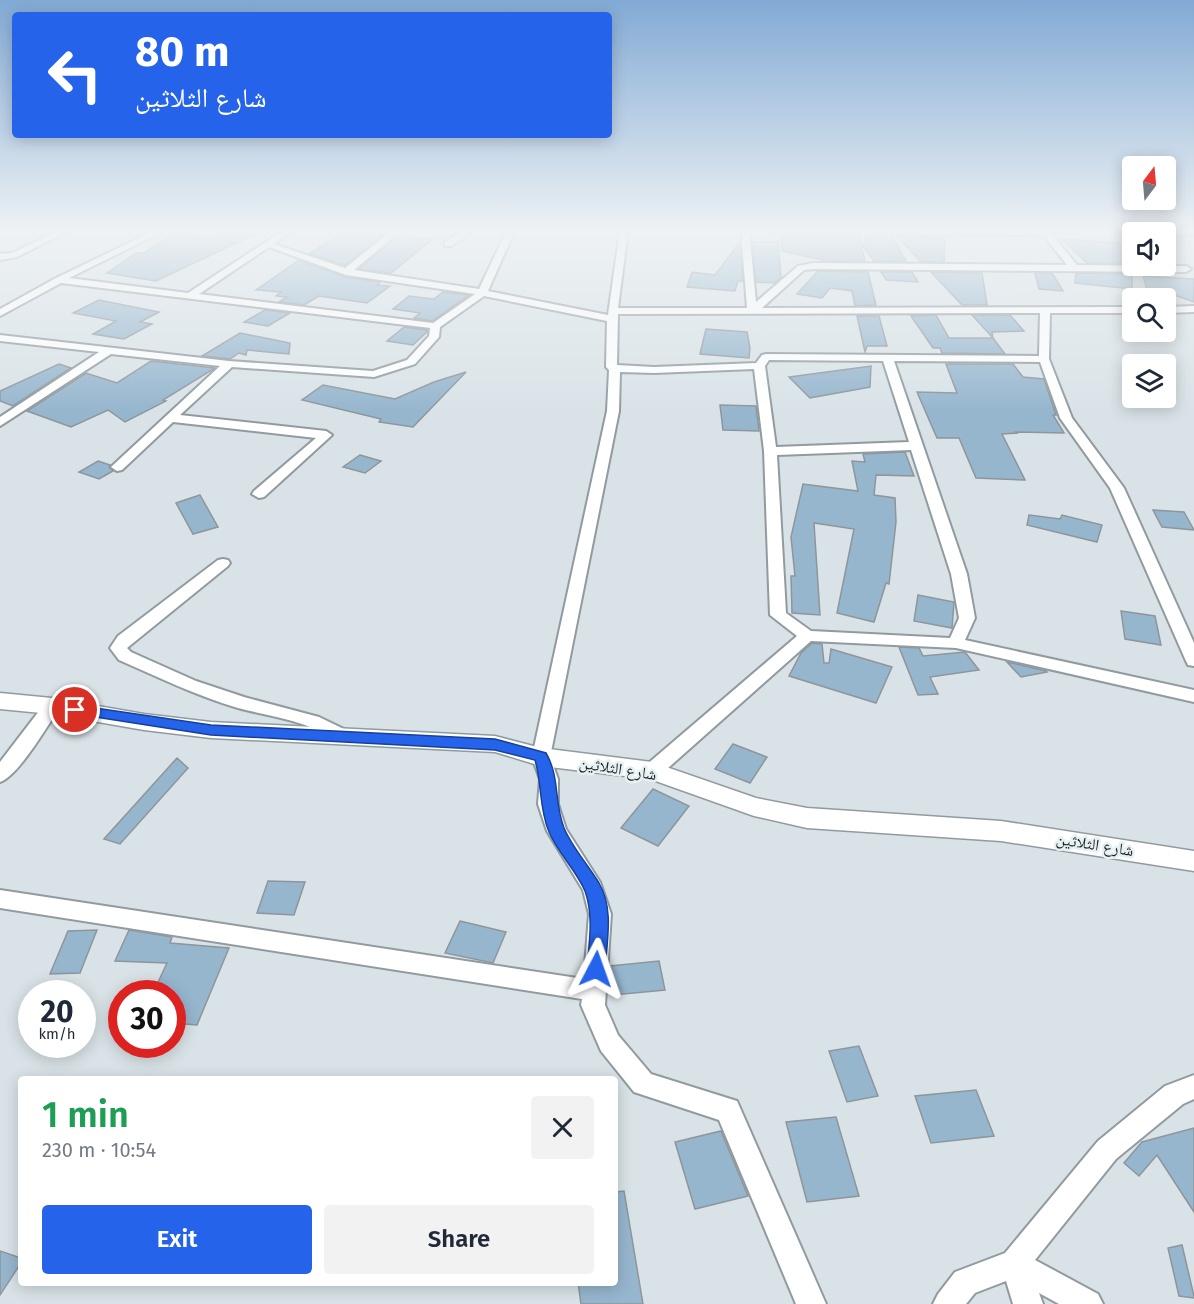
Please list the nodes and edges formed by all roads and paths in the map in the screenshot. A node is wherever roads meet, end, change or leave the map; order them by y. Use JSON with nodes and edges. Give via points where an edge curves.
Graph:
{"nodes":[{"id":1,"x":40,"y":291,"type":"edge"},
{"id":2,"x":148,"y":291,"type":"edge"},
{"id":3,"x":198,"y":291,"type":"edge"},
{"id":4,"x":469,"y":291,"type":"edge"},
{"id":5,"x":483,"y":291,"type":"edge"},
{"id":6,"x":616,"y":291,"type":"edge"},
{"id":7,"x":750,"y":291,"type":"edge"},
{"id":8,"x":775,"y":291,"type":"edge"},
{"id":9,"x":482,"y":294,"type":"junction"},
{"id":10,"x":190,"y":296,"type":"junction"},
{"id":11,"x":1194,"y":309,"type":"edge"},
{"id":12,"x":1122,"y":310,"type":"edge"},
{"id":13,"x":1176,"y":310,"type":"edge"},
{"id":14,"x":752,"y":311,"type":"junction"},
{"id":15,"x":1045,"y":311,"type":"junction"},
{"id":16,"x":0,"y":313,"type":"edge"},
{"id":17,"x":613,"y":315,"type":"junction"},
{"id":18,"x":435,"y":326,"type":"junction"},
{"id":19,"x":0,"y":338,"type":"edge"},
{"id":20,"x":107,"y":352,"type":"junction"},
{"id":21,"x":887,"y":358,"type":"junction"},
{"id":22,"x":1044,"y":359,"type":"junction"},
{"id":23,"x":229,"y":364,"type":"junction"},
{"id":24,"x":759,"y":366,"type":"junction"},
{"id":25,"x":615,"y":368,"type":"junction"},
{"id":26,"x":172,"y":418,"type":"junction"},
{"id":27,"x":0,"y":422,"type":"edge"},
{"id":28,"x":916,"y":446,"type":"junction"},
{"id":29,"x":770,"y":451,"type":"junction"},
{"id":30,"x":117,"y":467,"type":"dead end"},
{"id":31,"x":259,"y":494,"type":"dead end"},
{"id":32,"x":223,"y":563,"type":"dead end"},
{"id":33,"x":807,"y":636,"type":"junction"},
{"id":34,"x":956,"y":643,"type":"junction"},
{"id":35,"x":1194,"y":661,"type":"edge"},
{"id":36,"x":1194,"y":696,"type":"edge"},
{"id":37,"x":0,"y":701,"type":"edge"},
{"id":38,"x":52,"y":706,"type":"junction"},
{"id":39,"x":345,"y":737,"type":"junction"},
{"id":40,"x":541,"y":757,"type":"junction"},
{"id":41,"x":652,"y":771,"type":"junction"},
{"id":42,"x":0,"y":775,"type":"edge"},
{"id":43,"x":1194,"y":861,"type":"edge"},
{"id":44,"x":0,"y":899,"type":"edge"},
{"id":45,"x":594,"y":991,"type":"junction"},
{"id":46,"x":1194,"y":1088,"type":"edge"},
{"id":47,"x":1014,"y":1264,"type":"junction"},
{"id":48,"x":811,"y":1304,"type":"edge"},
{"id":49,"x":948,"y":1304,"type":"edge"},
{"id":50,"x":1028,"y":1304,"type":"edge"},
{"id":51,"x":1088,"y":1304,"type":"edge"}],
"edges":[{"from":1,"to":16,"type":"street"},
{"from":2,"to":10,"type":"street"},
{"from":3,"to":10,"type":"street"},
{"from":4,"to":9,"type":"street"},
{"from":5,"to":9,"type":"street"},
{"from":6,"to":17,"type":"street"},
{"from":7,"to":14,"type":"street"},
{"from":8,"to":14,"type":"street"},
{"from":9,"to":17,"type":"street"},
{"from":9,"to":18,"type":"street"},
{"from":10,"to":18,"type":"street"},
{"from":11,"to":13,"type":"street"},
{"from":12,"to":15,"type":"street"},
{"from":14,"to":15,"type":"street"},
{"from":14,"to":17,"type":"street"},
{"from":15,"to":22,"type":"street"},
{"from":17,"to":25,"type":"street"},
{"from":18,"to":23,"type":"street","via":[[434,337],[411,362],[374,374]]},
{"from":19,"to":20,"type":"street"},
{"from":20,"to":23,"type":"street"},
{"from":20,"to":27,"type":"street"},
{"from":21,"to":22,"type":"street"},
{"from":21,"to":24,"type":"street","via":[[766,357]]},
{"from":21,"to":28,"type":"street"},
{"from":22,"to":35,"type":"street","via":[[1065,418],[1117,488]]},
{"from":23,"to":26,"type":"street"},
{"from":24,"to":25,"type":"street"},
{"from":24,"to":29,"type":"street"},
{"from":25,"to":40,"type":"street","via":[[613,411]]},
{"from":26,"to":30,"type":"street"},
{"from":26,"to":31,"type":"street","via":[[326,435]]},
{"from":28,"to":29,"type":"street"},
{"from":28,"to":34,"type":"street","via":[[961,585],[967,618]]},
{"from":29,"to":33,"type":"street","via":[[778,615]]},
{"from":32,"to":39,"type":"street","via":[[118,648],[125,656],[190,686],[313,722]]},
{"from":33,"to":34,"type":"street"},
{"from":33,"to":41,"type":"street"},
{"from":34,"to":36,"type":"street"},
{"from":37,"to":38,"type":"street","name":"شارع الثلاثين"},
{"from":38,"to":39,"type":"street","name":"شارع الثلاثين","via":[[211,730]]},
{"from":38,"to":42,"type":"street"},
{"from":39,"to":40,"type":"street","name":"شارع الثلاثين","via":[[495,744]]},
{"from":40,"to":41,"type":"street","name":"شارع الثلاثين"},
{"from":40,"to":45,"type":"street","via":[[549,779],[548,804],[557,831],[593,888],[600,914]]},
{"from":41,"to":43,"type":"street","name":"شارع الثلاثين","via":[[754,807],[807,818],[1001,831]]},
{"from":44,"to":45,"type":"street"},
{"from":45,"to":48,"type":"street","via":[[593,1005],[609,1043],[644,1084],[728,1110]]},
{"from":46,"to":47,"type":"street","via":[[1174,1095],[1107,1150]]},
{"from":47,"to":49,"type":"street","via":[[965,1282]]},
{"from":47,"to":50,"type":"street"},
{"from":47,"to":51,"type":"street"}]}
